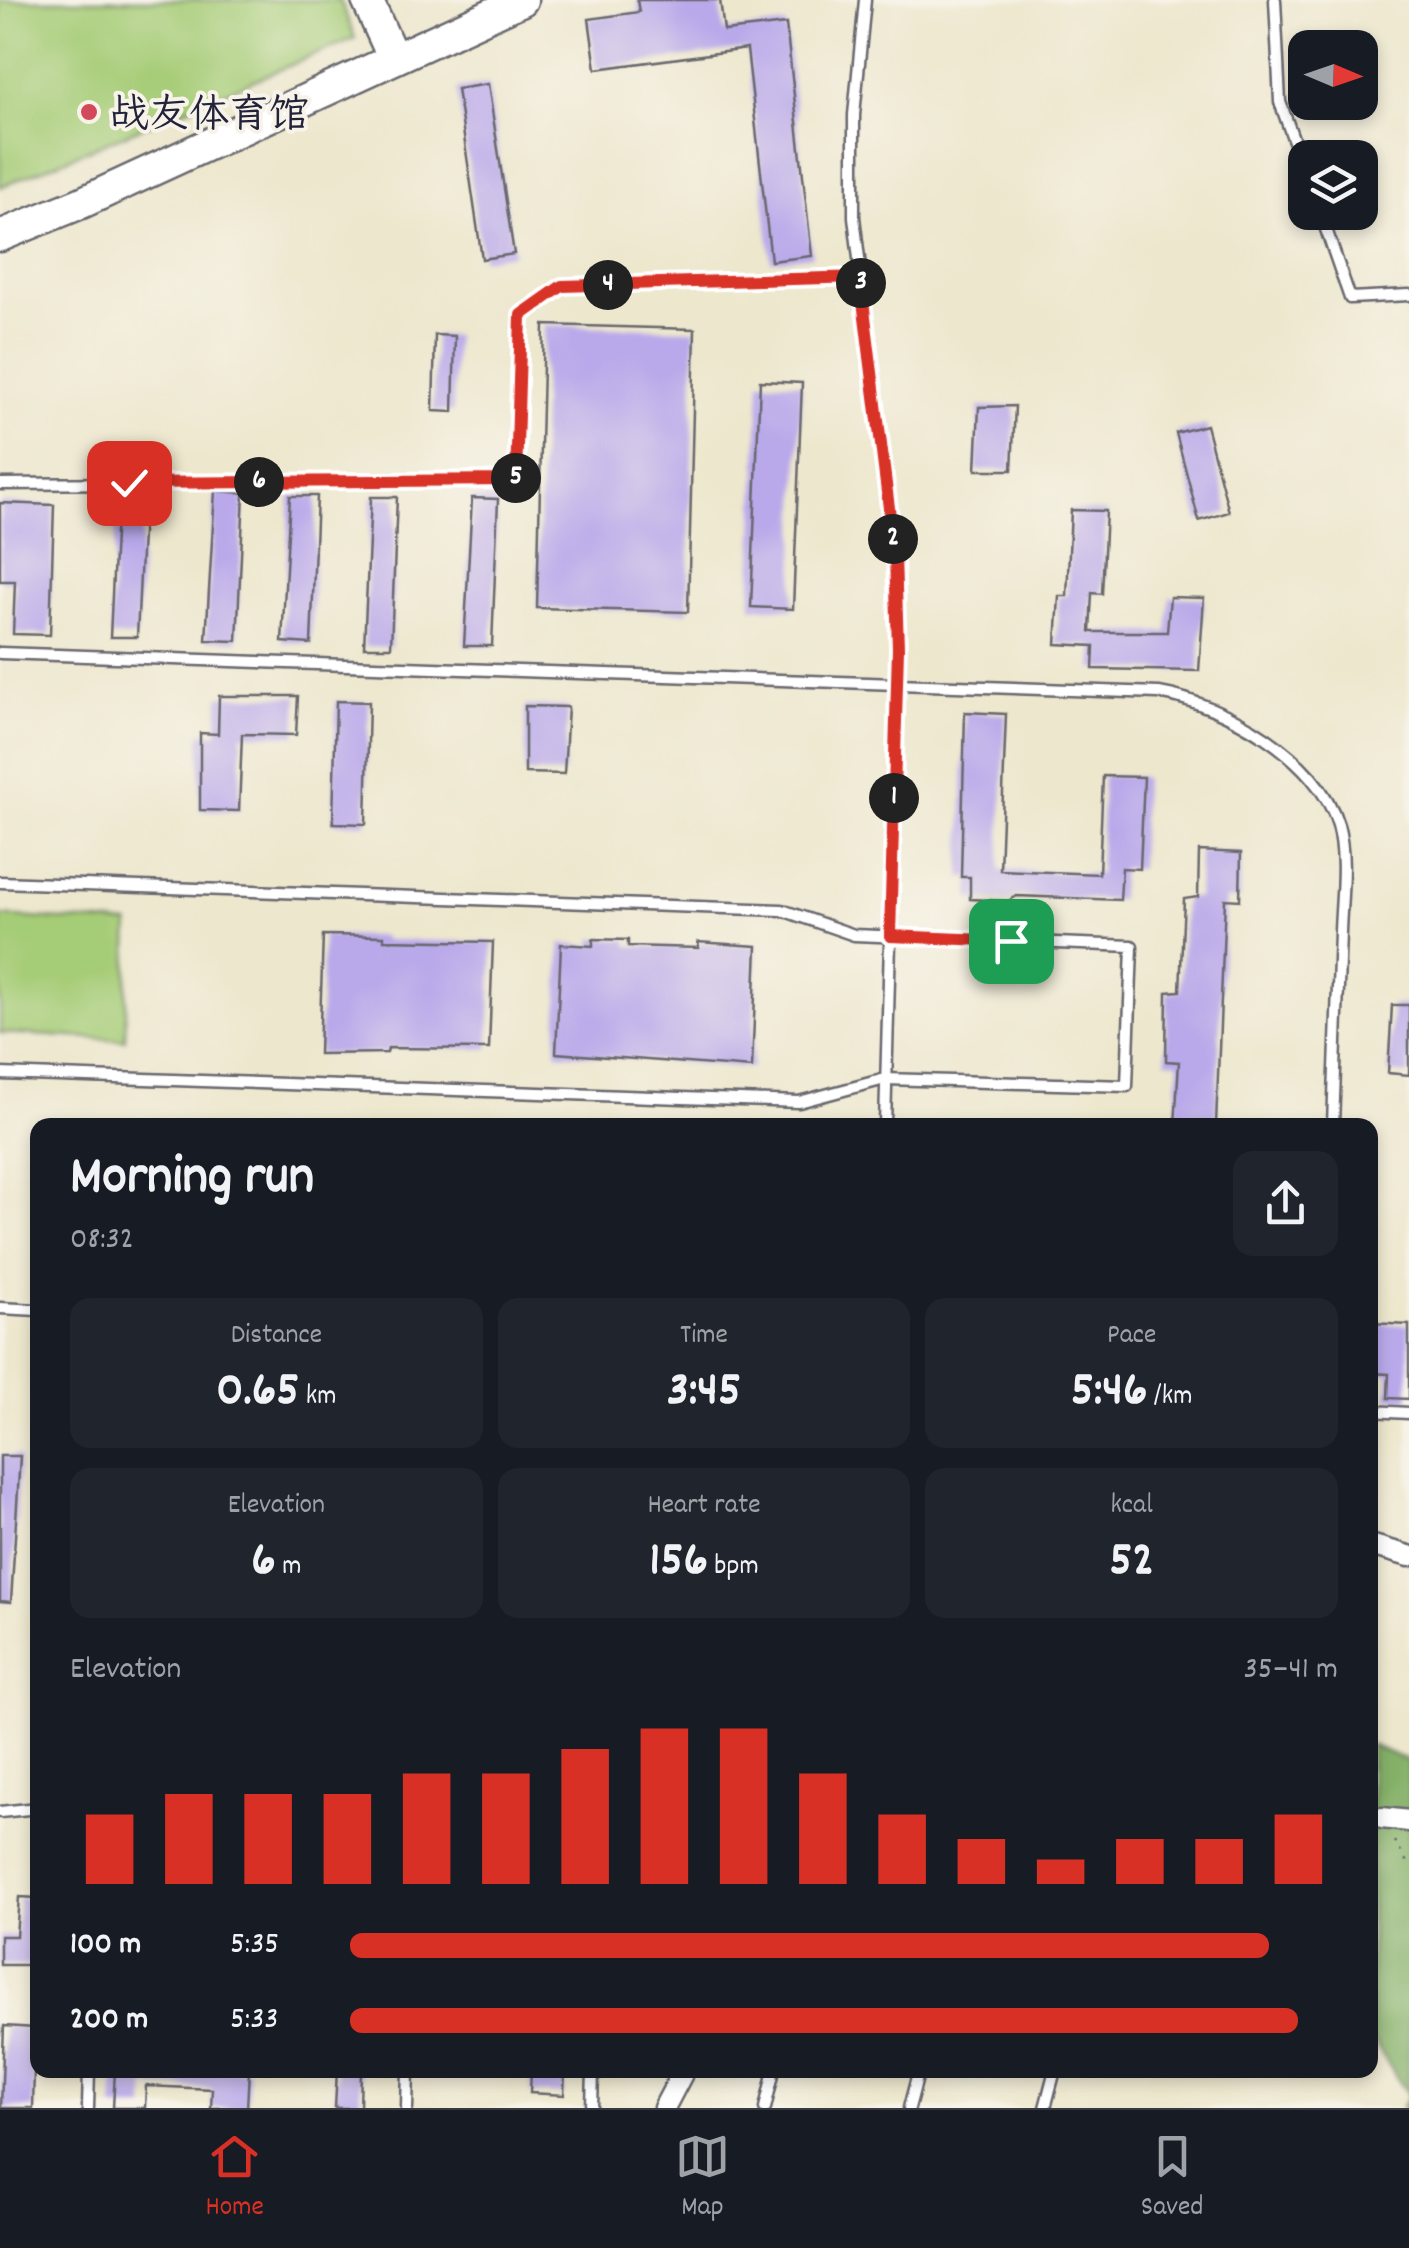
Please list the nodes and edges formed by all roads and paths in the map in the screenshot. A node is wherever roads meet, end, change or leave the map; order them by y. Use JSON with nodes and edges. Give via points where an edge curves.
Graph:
{"nodes":[{"id":1,"x":367,"y":0,"type":"edge"},
{"id":2,"x":522,"y":0,"type":"edge"},
{"id":3,"x":865,"y":0,"type":"edge"},
{"id":4,"x":1275,"y":0,"type":"edge"},
{"id":5,"x":393,"y":57,"type":"junction"},
{"id":6,"x":1294,"y":140,"type":"edge"},
{"id":7,"x":1326,"y":230,"type":"edge"},
{"id":8,"x":0,"y":236,"type":"edge"},
{"id":9,"x":860,"y":277,"type":"junction"},
{"id":10,"x":1409,"y":294,"type":"edge"},
{"id":11,"x":0,"y":484,"type":"edge"},
{"id":12,"x":0,"y":653,"type":"edge"},
{"id":13,"x":897,"y":682,"type":"junction"},
{"id":14,"x":0,"y":882,"type":"edge"},
{"id":15,"x":890,"y":936,"type":"junction"},
{"id":16,"x":0,"y":1074,"type":"edge"},
{"id":17,"x":885,"y":1080,"type":"junction"},
{"id":18,"x":885,"y":1118,"type":"edge"},
{"id":19,"x":1333,"y":1118,"type":"edge"},
{"id":20,"x":0,"y":1308,"type":"edge"},
{"id":21,"x":30,"y":1310,"type":"edge"},
{"id":22,"x":1378,"y":1411,"type":"edge"},
{"id":23,"x":1409,"y":1413,"type":"edge"},
{"id":24,"x":1378,"y":1547,"type":"edge"},
{"id":25,"x":1409,"y":1556,"type":"edge"},
{"id":26,"x":30,"y":1809,"type":"edge"},
{"id":27,"x":0,"y":1812,"type":"edge"},
{"id":28,"x":1382,"y":1818,"type":"joint"},
{"id":29,"x":1409,"y":1821,"type":"edge"},
{"id":30,"x":1409,"y":1866,"type":"edge"},
{"id":31,"x":89,"y":2078,"type":"edge"},
{"id":32,"x":408,"y":2078,"type":"edge"},
{"id":33,"x":593,"y":2078,"type":"edge"},
{"id":34,"x":680,"y":2078,"type":"edge"},
{"id":35,"x":772,"y":2078,"type":"edge"},
{"id":36,"x":917,"y":2078,"type":"edge"},
{"id":37,"x":1053,"y":2078,"type":"edge"},
{"id":38,"x":88,"y":2108,"type":"edge"},
{"id":39,"x":408,"y":2108,"type":"edge"},
{"id":40,"x":592,"y":2108,"type":"edge"},
{"id":41,"x":664,"y":2108,"type":"edge"},
{"id":42,"x":764,"y":2108,"type":"edge"},
{"id":43,"x":909,"y":2108,"type":"edge"},
{"id":44,"x":1045,"y":2108,"type":"edge"}],
"edges":[{"from":1,"to":5,"type":"street"},
{"from":2,"to":5,"type":"street"},
{"from":3,"to":9,"type":"lane","via":[[854,115]]},
{"from":4,"to":6,"type":"lane","via":[[1280,102]]},
{"from":5,"to":8,"type":"street"},
{"from":7,"to":10,"type":"lane","via":[[1350,298]]},
{"from":9,"to":11,"type":"lane","via":[[562,286],[521,315],[516,480]]},
{"from":9,"to":13,"type":"lane","via":[[895,556]]},
{"from":12,"to":13,"type":"lane"},
{"from":13,"to":15,"type":"lane"},
{"from":13,"to":19,"type":"lane","via":[[1185,698],[1228,715],[1304,772],[1329,801],[1342,870]]},
{"from":14,"to":15,"type":"lane","via":[[782,910],[854,935]]},
{"from":15,"to":17,"type":"lane"},
{"from":15,"to":17,"type":"lane","via":[[1132,946],[1127,1086]]},
{"from":16,"to":17,"type":"lane","via":[[799,1102]]},
{"from":17,"to":18,"type":"lane"},
{"from":20,"to":21,"type":"lane"},
{"from":22,"to":23,"type":"lane"},
{"from":24,"to":25,"type":"street"},
{"from":26,"to":27,"type":"lane"},
{"from":28,"to":29,"type":"street"},
{"from":28,"to":30,"type":"path"},
{"from":31,"to":38,"type":"lane"},
{"from":32,"to":39,"type":"lane"},
{"from":33,"to":40,"type":"lane"},
{"from":34,"to":41,"type":"street"},
{"from":35,"to":42,"type":"lane"},
{"from":36,"to":43,"type":"lane"},
{"from":37,"to":44,"type":"lane"}]}
